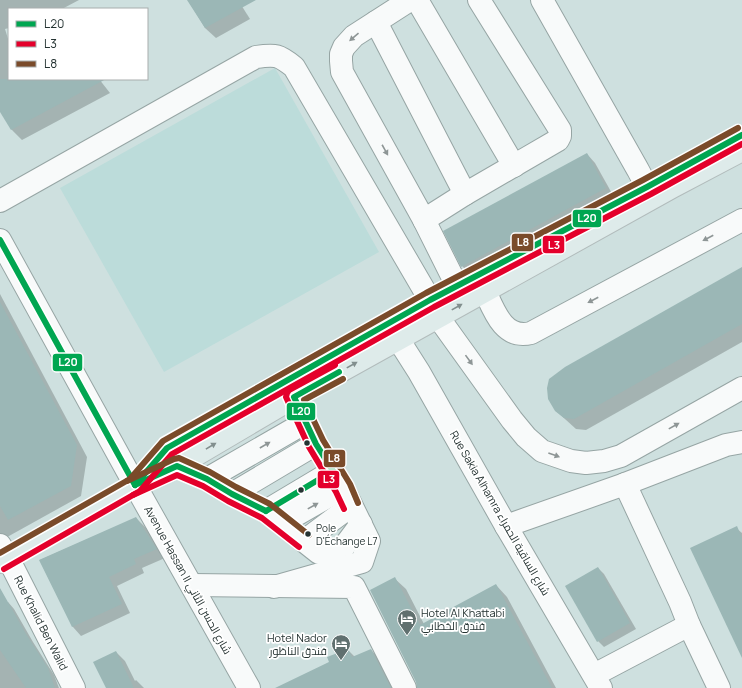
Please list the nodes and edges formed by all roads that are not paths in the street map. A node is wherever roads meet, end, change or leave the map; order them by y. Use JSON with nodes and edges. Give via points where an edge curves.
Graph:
{"nodes":[{"id":1,"x":410,"y":0,"type":"edge"},
{"id":2,"x":417,"y":0,"type":"edge"},
{"id":3,"x":479,"y":0,"type":"edge"},
{"id":4,"x":542,"y":0,"type":"edge"},
{"id":5,"x":376,"y":22,"type":"junction"},
{"id":6,"x":742,"y":134,"type":"edge"},
{"id":7,"x":742,"y":150,"type":"edge"},
{"id":8,"x":514,"y":166,"type":"junction"},
{"id":9,"x":647,"y":187,"type":"junction"},
{"id":10,"x":465,"y":194,"type":"junction"},
{"id":11,"x":0,"y":201,"type":"edge"},
{"id":12,"x":424,"y":220,"type":"junction"},
{"id":13,"x":742,"y":220,"type":"edge"},
{"id":14,"x":0,"y":240,"type":"edge"},
{"id":15,"x":457,"y":286,"type":"junction"},
{"id":16,"x":485,"y":291,"type":"junction"},
{"id":17,"x":434,"y":308,"type":"junction"},
{"id":18,"x":394,"y":331,"type":"junction"},
{"id":19,"x":742,"y":388,"type":"edge"},
{"id":20,"x":294,"y":397,"type":"junction"},
{"id":21,"x":306,"y":422,"type":"junction"},
{"id":22,"x":741,"y":442,"type":"edge"},
{"id":23,"x":316,"y":444,"type":"junction"},
{"id":24,"x":177,"y":466,"type":"junction"},
{"id":25,"x":207,"y":479,"type":"junction"},
{"id":26,"x":625,"y":484,"type":"junction"},
{"id":27,"x":135,"y":485,"type":"junction"},
{"id":28,"x":232,"y":494,"type":"junction"},
{"id":29,"x":347,"y":498,"type":"junction"},
{"id":30,"x":274,"y":517,"type":"junction"},
{"id":31,"x":506,"y":526,"type":"junction"},
{"id":32,"x":304,"y":540,"type":"junction"},
{"id":33,"x":3,"y":555,"type":"edge"},
{"id":34,"x":192,"y":585,"type":"junction"},
{"id":35,"x":274,"y":587,"type":"junction"},
{"id":36,"x":689,"y":625,"type":"junction"},
{"id":37,"x":598,"y":681,"type":"edge"},
{"id":38,"x":74,"y":688,"type":"edge"},
{"id":39,"x":249,"y":688,"type":"edge"},
{"id":40,"x":405,"y":688,"type":"edge"},
{"id":41,"x":719,"y":688,"type":"edge"}],
"edges":[{"from":1,"to":5,"type":"street"},
{"from":2,"to":8,"type":"street"},
{"from":3,"to":8,"type":"street","via":[[560,130],[558,140]]},
{"from":4,"to":9,"type":"street"},
{"from":5,"to":10,"type":"street"},
{"from":5,"to":12,"type":"street","one_way":true,"via":[[354,36],[344,47],[341,54],[342,72]]},
{"from":6,"to":9,"type":"main road"},
{"from":7,"to":16,"type":"main road"},
{"from":8,"to":10,"type":"street"},
{"from":9,"to":15,"type":"main road"},
{"from":10,"to":12,"type":"street"},
{"from":11,"to":17,"type":"street","via":[[256,57],[282,57],[294,67]]},
{"from":12,"to":15,"type":"street"},
{"from":13,"to":16,"type":"street","one_way":true,"via":[[531,333],[517,334],[508,330],[494,313]]},
{"from":14,"to":27,"type":"street","name":"Avenue Hassan II شارع الحسن الثاني"},
{"from":15,"to":17,"type":"main road"},
{"from":17,"to":16,"type":"main road","one_way":true},
{"from":17,"to":18,"type":"main road"},
{"from":17,"to":19,"type":"street","one_way":true,"via":[[526,437],[542,451],[571,461],[586,463],[621,456]]},
{"from":20,"to":18,"type":"main road","one_way":true},
{"from":18,"to":27,"type":"main road","via":[[167,448]]},
{"from":18,"to":31,"type":"street","name":"Rue Sakia Alhamra شارع الساقية الحمراء"},
{"from":20,"to":21,"type":"street"},
{"from":24,"to":20,"type":"main road","one_way":true},
{"from":21,"to":23,"type":"street"},
{"from":25,"to":21,"type":"street","one_way":true},
{"from":22,"to":26,"type":"street"},
{"from":23,"to":28,"type":"street"},
{"from":23,"to":29,"type":"street"},
{"from":24,"to":25,"type":"street"},
{"from":24,"to":27,"type":"main road"},
{"from":25,"to":28,"type":"street"},
{"from":26,"to":31,"type":"street"},
{"from":26,"to":36,"type":"street"},
{"from":27,"to":33,"type":"main road"},
{"from":27,"to":34,"type":"street","name":"Avenue Hassan II شارع الحسن الثاني"},
{"from":28,"to":30,"type":"street"},
{"from":30,"to":29,"type":"street","one_way":true},
{"from":29,"to":32,"type":"street"},
{"from":29,"to":32,"type":"street","via":[[343,548],[328,554],[319,553]]},
{"from":29,"to":35,"type":"street","via":[[369,540],[362,562]]},
{"from":30,"to":32,"type":"street"},
{"from":31,"to":37,"type":"street","name":"Rue Sakia Alhamra شارع الساقية الحمراء"},
{"from":33,"to":38,"type":"street","name":"Rue Khalid Ben Walid"},
{"from":34,"to":35,"type":"street"},
{"from":34,"to":39,"type":"street","name":"Avenue Hassan II شارع الحسن الثاني"},
{"from":35,"to":40,"type":"street","via":[[354,587]]},
{"from":36,"to":37,"type":"street"},
{"from":36,"to":41,"type":"street"}]}
